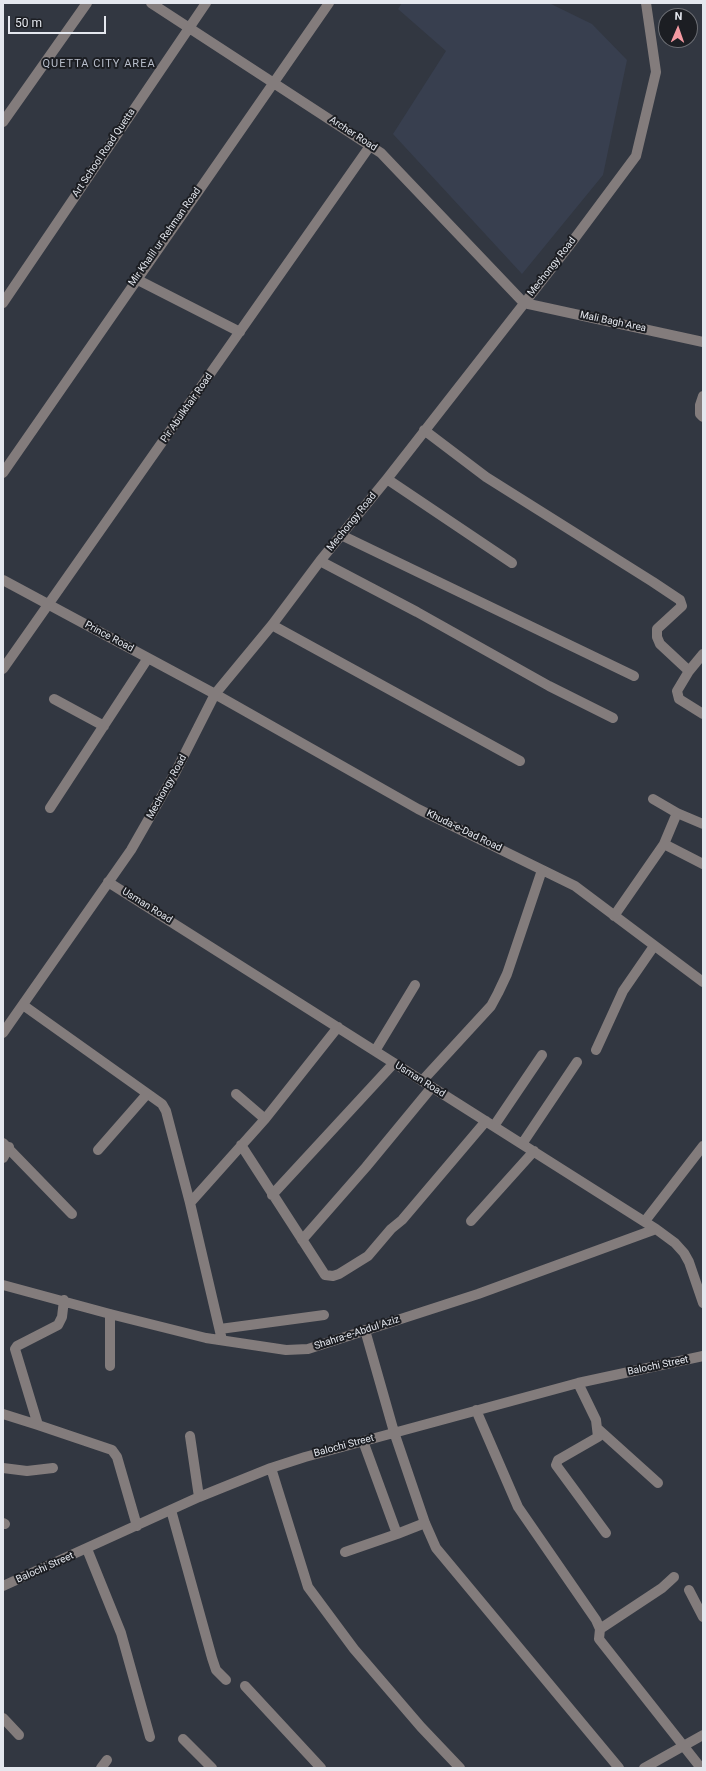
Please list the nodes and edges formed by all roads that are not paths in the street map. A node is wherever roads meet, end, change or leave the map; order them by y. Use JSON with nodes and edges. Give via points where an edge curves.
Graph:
{"nodes":[{"id":1,"x":86,"y":3,"type":"edge"},
{"id":2,"x":151,"y":3,"type":"edge"},
{"id":3,"x":206,"y":3,"type":"edge"},
{"id":4,"x":329,"y":3,"type":"edge"},
{"id":5,"x":646,"y":3,"type":"edge"},
{"id":6,"x":189,"y":28,"type":"junction"},
{"id":7,"x":273,"y":82,"type":"junction"},
{"id":8,"x":3,"y":122,"type":"edge"},
{"id":9,"x":370,"y":146,"type":"junction"},
{"id":10,"x":136,"y":279,"type":"junction"},
{"id":11,"x":3,"y":303,"type":"edge"},
{"id":12,"x":524,"y":303,"type":"junction"},
{"id":13,"x":240,"y":332,"type":"junction"},
{"id":14,"x":703,"y":342,"type":"edge"},
{"id":15,"x":703,"y":396,"type":"edge"},
{"id":16,"x":703,"y":417,"type":"edge"},
{"id":17,"x":424,"y":430,"type":"junction"},
{"id":18,"x":3,"y":473,"type":"edge"},
{"id":19,"x":387,"y":478,"type":"junction"},
{"id":20,"x":341,"y":535,"type":"junction"},
{"id":21,"x":320,"y":561,"type":"junction"},
{"id":22,"x":512,"y":563,"type":"dead end"},
{"id":23,"x":3,"y":580,"type":"edge"},
{"id":24,"x":48,"y":605,"type":"junction"},
{"id":25,"x":272,"y":625,"type":"junction"},
{"id":26,"x":703,"y":654,"type":"edge"},
{"id":27,"x":148,"y":658,"type":"junction"},
{"id":28,"x":3,"y":669,"type":"edge"},
{"id":29,"x":689,"y":671,"type":"junction"},
{"id":30,"x":634,"y":676,"type":"dead end"},
{"id":31,"x":215,"y":694,"type":"junction"},
{"id":32,"x":54,"y":699,"type":"dead end"},
{"id":33,"x":703,"y":714,"type":"edge"},
{"id":34,"x":613,"y":718,"type":"dead end"},
{"id":35,"x":104,"y":726,"type":"junction"},
{"id":36,"x":520,"y":761,"type":"dead end"},
{"id":37,"x":653,"y":798,"type":"dead end"},
{"id":38,"x":50,"y":808,"type":"dead end"},
{"id":39,"x":677,"y":813,"type":"junction"},
{"id":40,"x":703,"y":824,"type":"edge"},
{"id":41,"x":664,"y":844,"type":"junction"},
{"id":42,"x":703,"y":864,"type":"edge"},
{"id":43,"x":542,"y":870,"type":"junction"},
{"id":44,"x":108,"y":882,"type":"junction"},
{"id":45,"x":614,"y":916,"type":"junction"},
{"id":46,"x":654,"y":946,"type":"junction"},
{"id":47,"x":703,"y":982,"type":"edge"},
{"id":48,"x":415,"y":985,"type":"dead end"},
{"id":49,"x":23,"y":1005,"type":"junction"},
{"id":50,"x":338,"y":1027,"type":"junction"},
{"id":51,"x":3,"y":1033,"type":"edge"},
{"id":52,"x":596,"y":1050,"type":"dead end"},
{"id":53,"x":375,"y":1051,"type":"junction"},
{"id":54,"x":542,"y":1055,"type":"dead end"},
{"id":55,"x":577,"y":1062,"type":"dead end"},
{"id":56,"x":394,"y":1063,"type":"junction"},
{"id":57,"x":422,"y":1080,"type":"junction"},
{"id":58,"x":432,"y":1087,"type":"junction"},
{"id":59,"x":147,"y":1094,"type":"junction"},
{"id":60,"x":236,"y":1094,"type":"dead end"},
{"id":61,"x":265,"y":1119,"type":"junction"},
{"id":62,"x":490,"y":1123,"type":"junction"},
{"id":63,"x":522,"y":1144,"type":"junction"},
{"id":64,"x":6,"y":1145,"type":"edge"},
{"id":65,"x":241,"y":1145,"type":"junction"},
{"id":66,"x":703,"y":1146,"type":"edge"},
{"id":67,"x":98,"y":1150,"type":"dead end"},
{"id":68,"x":534,"y":1151,"type":"junction"},
{"id":69,"x":3,"y":1158,"type":"edge"},
{"id":70,"x":272,"y":1195,"type":"junction"},
{"id":71,"x":190,"y":1203,"type":"junction"},
{"id":72,"x":72,"y":1214,"type":"dead end"},
{"id":73,"x":471,"y":1221,"type":"dead end"},
{"id":74,"x":645,"y":1222,"type":"junction"},
{"id":75,"x":656,"y":1229,"type":"junction"},
{"id":76,"x":302,"y":1240,"type":"junction"},
{"id":77,"x":3,"y":1284,"type":"edge"},
{"id":78,"x":64,"y":1300,"type":"junction"},
{"id":79,"x":703,"y":1303,"type":"edge"},
{"id":80,"x":110,"y":1314,"type":"junction"},
{"id":81,"x":324,"y":1314,"type":"dead end"},
{"id":82,"x":220,"y":1329,"type":"junction"},
{"id":83,"x":365,"y":1330,"type":"junction"},
{"id":84,"x":222,"y":1340,"type":"junction"},
{"id":85,"x":703,"y":1356,"type":"edge"},
{"id":86,"x":110,"y":1366,"type":"dead end"},
{"id":87,"x":578,"y":1383,"type":"junction"},
{"id":88,"x":476,"y":1410,"type":"junction"},
{"id":89,"x":3,"y":1414,"type":"edge"},
{"id":90,"x":38,"y":1425,"type":"junction"},
{"id":91,"x":598,"y":1429,"type":"junction"},
{"id":92,"x":394,"y":1432,"type":"junction"},
{"id":93,"x":190,"y":1436,"type":"dead end"},
{"id":94,"x":363,"y":1441,"type":"junction"},
{"id":95,"x":3,"y":1468,"type":"edge"},
{"id":96,"x":53,"y":1468,"type":"dead end"},
{"id":97,"x":271,"y":1468,"type":"junction"},
{"id":98,"x":658,"y":1483,"type":"dead end"},
{"id":99,"x":199,"y":1497,"type":"junction"},
{"id":100,"x":171,"y":1510,"type":"junction"},
{"id":101,"x":425,"y":1523,"type":"junction"},
{"id":102,"x":137,"y":1526,"type":"junction"},
{"id":103,"x":606,"y":1533,"type":"dead end"},
{"id":104,"x":397,"y":1534,"type":"junction"},
{"id":105,"x":87,"y":1549,"type":"junction"},
{"id":106,"x":345,"y":1552,"type":"dead end"},
{"id":107,"x":674,"y":1577,"type":"dead end"},
{"id":108,"x":3,"y":1586,"type":"edge"},
{"id":109,"x":689,"y":1590,"type":"dead end"},
{"id":110,"x":703,"y":1617,"type":"edge"},
{"id":111,"x":600,"y":1630,"type":"junction"},
{"id":112,"x":226,"y":1680,"type":"dead end"},
{"id":113,"x":245,"y":1686,"type":"dead end"},
{"id":114,"x":3,"y":1718,"type":"edge"},
{"id":115,"x":19,"y":1735,"type":"dead end"},
{"id":116,"x":703,"y":1735,"type":"edge"},
{"id":117,"x":150,"y":1737,"type":"dead end"},
{"id":118,"x":183,"y":1739,"type":"dead end"},
{"id":119,"x":684,"y":1747,"type":"junction"},
{"id":120,"x":212,"y":1768,"type":"edge"},
{"id":121,"x":321,"y":1768,"type":"edge"},
{"id":122,"x":460,"y":1768,"type":"edge"},
{"id":123,"x":619,"y":1768,"type":"edge"},
{"id":124,"x":644,"y":1768,"type":"edge"},
{"id":125,"x":701,"y":1768,"type":"edge"}],
"edges":[{"from":1,"to":8,"type":"street"},
{"from":2,"to":6,"type":"street","name":"Archer Road"},
{"from":3,"to":6,"type":"street","name":"Art School Road Quetta"},
{"from":4,"to":7,"type":"street","name":"Mir Khalil ur Rehman Road"},
{"from":5,"to":12,"type":"street","name":"Mechongy Road","via":[[656,72],[636,156]]},
{"from":6,"to":7,"type":"street","name":"Archer Road"},
{"from":6,"to":11,"type":"street","name":"Art School Road Quetta"},
{"from":7,"to":9,"type":"street","name":"Archer Road"},
{"from":7,"to":10,"type":"street","name":"Mir Khalil ur Rehman Road"},
{"from":9,"to":12,"type":"street","name":"Archer Road","via":[[381,152]]},
{"from":9,"to":13,"type":"street","name":"Pir Abulkhair Road"},
{"from":10,"to":13,"type":"street"},
{"from":10,"to":18,"type":"street","name":"Mir Khalil ur Rehman Road"},
{"from":12,"to":14,"type":"street","name":"Mali Bagh Area"},
{"from":12,"to":17,"type":"street","name":"Mechongy Road"},
{"from":13,"to":24,"type":"street","name":"Pir Abulkhair Road"},
{"from":15,"to":16,"type":"street","via":[[700,405],[700,414]]},
{"from":17,"to":19,"type":"street","name":"Mechongy Road"},
{"from":17,"to":29,"type":"street","via":[[486,476],[680,600],[682,606],[657,628],[657,637],[660,644]]},
{"from":19,"to":20,"type":"street","name":"Mechongy Road"},
{"from":19,"to":22,"type":"street"},
{"from":20,"to":21,"type":"street","name":"Mechongy Road"},
{"from":20,"to":30,"type":"street"},
{"from":21,"to":25,"type":"street","name":"Mechongy Road"},
{"from":21,"to":34,"type":"street","via":[[549,686]]},
{"from":23,"to":24,"type":"street","name":"Prince Road"},
{"from":24,"to":27,"type":"street","name":"Prince Road"},
{"from":24,"to":28,"type":"street","name":"Pir Abulkhair Road"},
{"from":25,"to":31,"type":"street","name":"Mechongy Road"},
{"from":25,"to":36,"type":"street"},
{"from":26,"to":29,"type":"street"},
{"from":27,"to":31,"type":"street","name":"Prince Road"},
{"from":27,"to":35,"type":"street"},
{"from":29,"to":33,"type":"street","via":[[677,692],[679,699]]},
{"from":31,"to":43,"type":"street","name":"Khuda-e-Dad Road","via":[[418,809]]},
{"from":31,"to":44,"type":"street","name":"Mechongy Road","via":[[139,837]]},
{"from":32,"to":35,"type":"street"},
{"from":35,"to":38,"type":"street"},
{"from":37,"to":39,"type":"street"},
{"from":39,"to":40,"type":"street"},
{"from":39,"to":41,"type":"street"},
{"from":41,"to":42,"type":"street"},
{"from":41,"to":45,"type":"street"},
{"from":43,"to":45,"type":"street","name":"Khuda-e-Dad Road","via":[[575,886]]},
{"from":43,"to":57,"type":"street","via":[[507,974],[491,1006]]},
{"from":44,"to":49,"type":"street","name":"Mechongy Road"},
{"from":44,"to":50,"type":"street","name":"Usman Road"},
{"from":45,"to":46,"type":"street","name":"Khuda-e-Dad Road"},
{"from":46,"to":47,"type":"street","name":"Khuda-e-Dad Road"},
{"from":46,"to":52,"type":"street","via":[[623,991]]},
{"from":48,"to":53,"type":"street"},
{"from":49,"to":51,"type":"street","name":"Mechongy Road"},
{"from":49,"to":59,"type":"street"},
{"from":50,"to":53,"type":"street","name":"Usman Road"},
{"from":50,"to":61,"type":"street"},
{"from":53,"to":56,"type":"street","name":"Usman Road"},
{"from":54,"to":62,"type":"street"},
{"from":55,"to":63,"type":"street"},
{"from":56,"to":57,"type":"street","name":"Usman Road"},
{"from":56,"to":70,"type":"street"},
{"from":57,"to":58,"type":"street","name":"Usman Road"},
{"from":58,"to":62,"type":"street","name":"Usman Road"},
{"from":58,"to":76,"type":"street"},
{"from":59,"to":67,"type":"street"},
{"from":59,"to":71,"type":"street","via":[[162,1104],[166,1110]]},
{"from":60,"to":61,"type":"street"},
{"from":61,"to":65,"type":"street"},
{"from":62,"to":63,"type":"street","name":"Usman Road"},
{"from":62,"to":76,"type":"street","via":[[368,1256],[339,1274],[325,1275]]},
{"from":63,"to":68,"type":"street","name":"Usman Road"},
{"from":64,"to":69,"type":"street"},
{"from":64,"to":72,"type":"street"},
{"from":65,"to":70,"type":"street"},
{"from":65,"to":71,"type":"street"},
{"from":66,"to":74,"type":"street"},
{"from":68,"to":73,"type":"street"},
{"from":68,"to":74,"type":"street","name":"Usman Road"},
{"from":70,"to":76,"type":"street"},
{"from":71,"to":82,"type":"street"},
{"from":74,"to":75,"type":"street","name":"Usman Road"},
{"from":75,"to":79,"type":"street","name":"Usman Road","via":[[684,1253]]},
{"from":75,"to":83,"type":"street","name":"Shahra-e-Abdul Aziz","via":[[478,1294]]},
{"from":77,"to":78,"type":"street","name":"Shahra-e-Abdul Aziz"},
{"from":78,"to":80,"type":"street","name":"Shahra-e-Abdul Aziz"},
{"from":78,"to":90,"type":"street","via":[[62,1317],[58,1325],[15,1349]]},
{"from":80,"to":84,"type":"street","name":"Shahra-e-Abdul Aziz"},
{"from":80,"to":86,"type":"street"},
{"from":81,"to":82,"type":"street"},
{"from":82,"to":84,"type":"street"},
{"from":83,"to":84,"type":"street","name":"Shahra-e-Abdul Aziz","via":[[308,1349],[286,1350]]},
{"from":83,"to":92,"type":"street"},
{"from":85,"to":87,"type":"street","name":"Balochi Street"},
{"from":87,"to":88,"type":"street","name":"Balochi Street"},
{"from":87,"to":91,"type":"street"},
{"from":88,"to":92,"type":"street","name":"Balochi Street"},
{"from":88,"to":111,"type":"street","via":[[518,1507],[596,1620]]},
{"from":89,"to":90,"type":"street"},
{"from":90,"to":102,"type":"street","via":[[112,1450],[117,1457]]},
{"from":91,"to":98,"type":"street"},
{"from":91,"to":103,"type":"street","via":[[598,1437],[558,1460],[556,1465]]},
{"from":92,"to":94,"type":"street","name":"Balochi Street"},
{"from":92,"to":101,"type":"street"},
{"from":93,"to":99,"type":"street"},
{"from":94,"to":97,"type":"street","name":"Balochi Street"},
{"from":94,"to":104,"type":"street"},
{"from":95,"to":96,"type":"street","via":[[27,1472]]},
{"from":97,"to":99,"type":"street","name":"Balochi Street"},
{"from":97,"to":122,"type":"street","via":[[308,1587],[354,1649]]},
{"from":99,"to":100,"type":"street","name":"Balochi Street"},
{"from":100,"to":102,"type":"street","name":"Balochi Street"},
{"from":100,"to":112,"type":"street","via":[[212,1658],[216,1670]]},
{"from":101,"to":104,"type":"street"},
{"from":101,"to":123,"type":"street","via":[[436,1548]]},
{"from":102,"to":105,"type":"street","name":"Balochi Street"},
{"from":104,"to":106,"type":"street"},
{"from":105,"to":108,"type":"street","name":"Balochi Street"},
{"from":105,"to":117,"type":"street","via":[[121,1632]]},
{"from":107,"to":111,"type":"street"},
{"from":109,"to":110,"type":"street"},
{"from":111,"to":119,"type":"street","via":[[599,1639]]},
{"from":113,"to":121,"type":"street"},
{"from":114,"to":115,"type":"street"},
{"from":116,"to":119,"type":"street"},
{"from":118,"to":120,"type":"street"},
{"from":119,"to":124,"type":"street"},
{"from":119,"to":125,"type":"street"}]}
